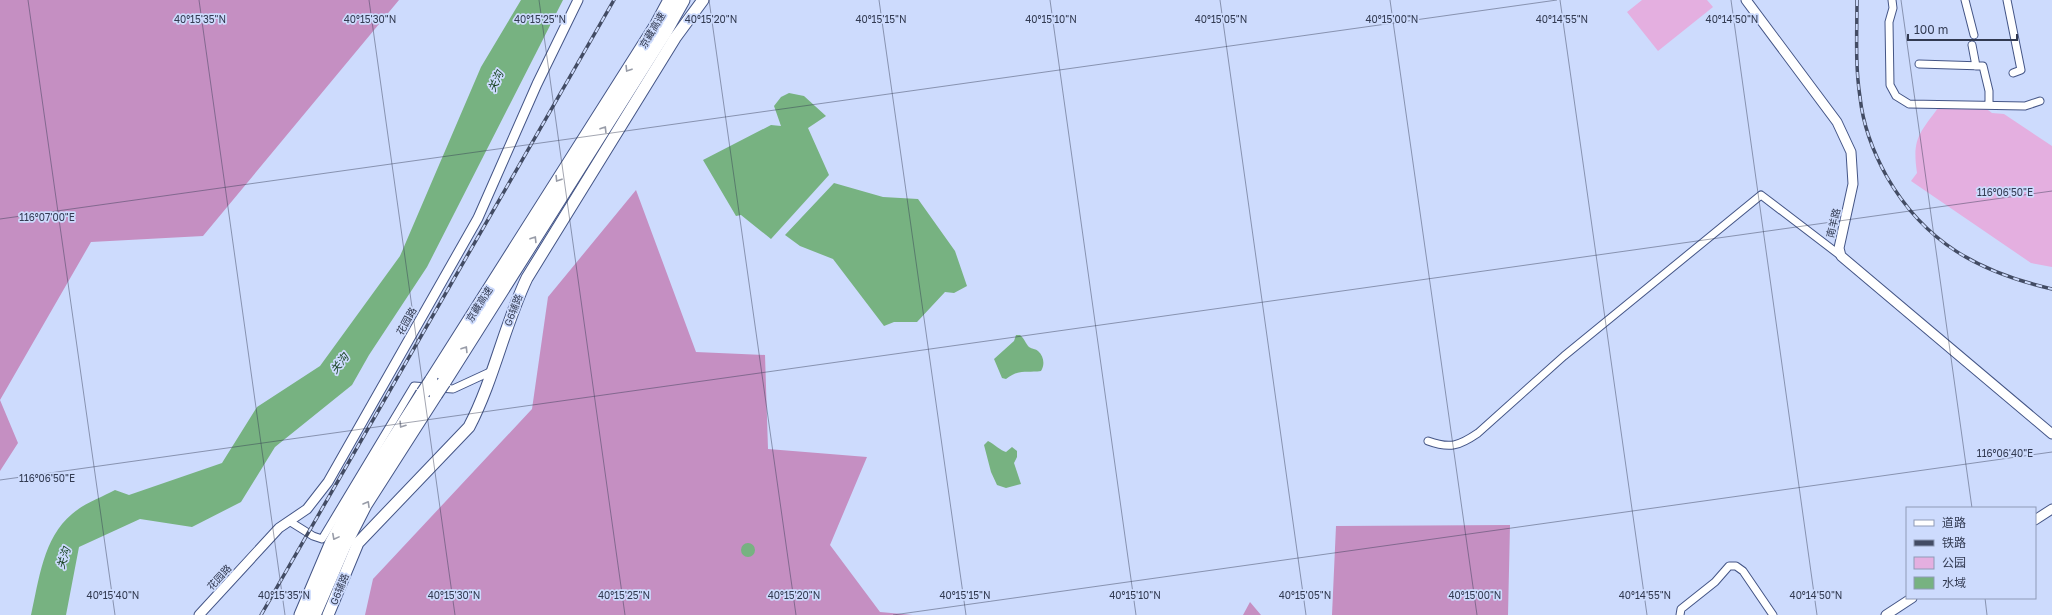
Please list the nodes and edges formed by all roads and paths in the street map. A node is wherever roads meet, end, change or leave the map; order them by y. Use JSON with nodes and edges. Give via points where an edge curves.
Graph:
{"nodes":[{"id":1,"x":578,"y":0,"type":"edge"},
{"id":2,"x":670,"y":0,"type":"edge"},
{"id":3,"x":683,"y":0,"type":"edge"},
{"id":4,"x":703,"y":0,"type":"edge"},
{"id":5,"x":1746,"y":0,"type":"edge"},
{"id":6,"x":1892,"y":0,"type":"edge"},
{"id":7,"x":1965,"y":0,"type":"edge"},
{"id":8,"x":2007,"y":0,"type":"edge"},
{"id":9,"x":1974,"y":36,"type":"dead end"},
{"id":10,"x":1972,"y":44,"type":"dead end"},
{"id":11,"x":1919,"y":64,"type":"dead end"},
{"id":12,"x":1976,"y":66,"type":"junction"},
{"id":13,"x":2013,"y":73,"type":"dead end"},
{"id":14,"x":2040,"y":101,"type":"dead end"},
{"id":15,"x":1989,"y":105,"type":"junction"},
{"id":16,"x":1841,"y":256,"type":"junction"},
{"id":17,"x":492,"y":371,"type":"junction"},
{"id":18,"x":2052,"y":434,"type":"edge"},
{"id":19,"x":1428,"y":441,"type":"dead end"},
{"id":20,"x":2052,"y":509,"type":"edge"},
{"id":21,"x":2036,"y":519,"type":"edge"},
{"id":22,"x":289,"y":521,"type":"junction"},
{"id":23,"x":1910,"y":599,"type":"edge"},
{"id":24,"x":199,"y":615,"type":"edge"},
{"id":25,"x":301,"y":615,"type":"edge"},
{"id":26,"x":314,"y":615,"type":"edge"},
{"id":27,"x":328,"y":615,"type":"edge"},
{"id":28,"x":1680,"y":615,"type":"edge"},
{"id":29,"x":1773,"y":615,"type":"edge"},
{"id":30,"x":1886,"y":615,"type":"edge"}],
"edges":[{"from":1,"to":22,"type":"street","name":"花园路","via":[[537,84],[478,218],[328,482],[307,509]]},
{"from":2,"to":25,"type":"highway","name":"京藏高速","one_way":true,"bridge":true,"via":[[356,498],[332,542]]},
{"from":26,"to":3,"type":"highway","one_way":true,"bridge":true,"via":[[344,546],[365,506]]},
{"from":4,"to":17,"type":"main road","name":"G6辅路","via":[[675,38],[527,278],[515,302]]},
{"from":5,"to":16,"type":"street","name":"南羊路","via":[[1838,122],[1851,152],[1853,184],[1838,248]]},
{"from":6,"to":15,"type":"street","via":[[1889,22],[1890,85],[1896,96],[1908,104]]},
{"from":7,"to":9,"type":"street"},
{"from":8,"to":13,"type":"street","via":[[2021,70]]},
{"from":10,"to":12,"type":"street"},
{"from":11,"to":12,"type":"street"},
{"from":12,"to":15,"type":"street","via":[[1984,66]]},
{"from":14,"to":15,"type":"street","via":[[2025,106]]},
{"from":16,"to":18,"type":"street"},
{"from":16,"to":19,"type":"street","via":[[1761,195],[1564,356],[1478,434],[1463,444],[1443,446]]},
{"from":17,"to":22,"type":"street","via":[[453,389],[414,386],[322,538],[313,536]]},
{"from":17,"to":27,"type":"main road","name":"G6辅路","via":[[479,408],[469,427],[358,543]]},
{"from":20,"to":21,"type":"street"},
{"from":22,"to":24,"type":"street","name":"花园路","via":[[279,528]]},
{"from":23,"to":30,"type":"street"},
{"from":28,"to":29,"type":"street","via":[[1681,609],[1715,582],[1729,566],[1736,566],[1743,571]]}]}
